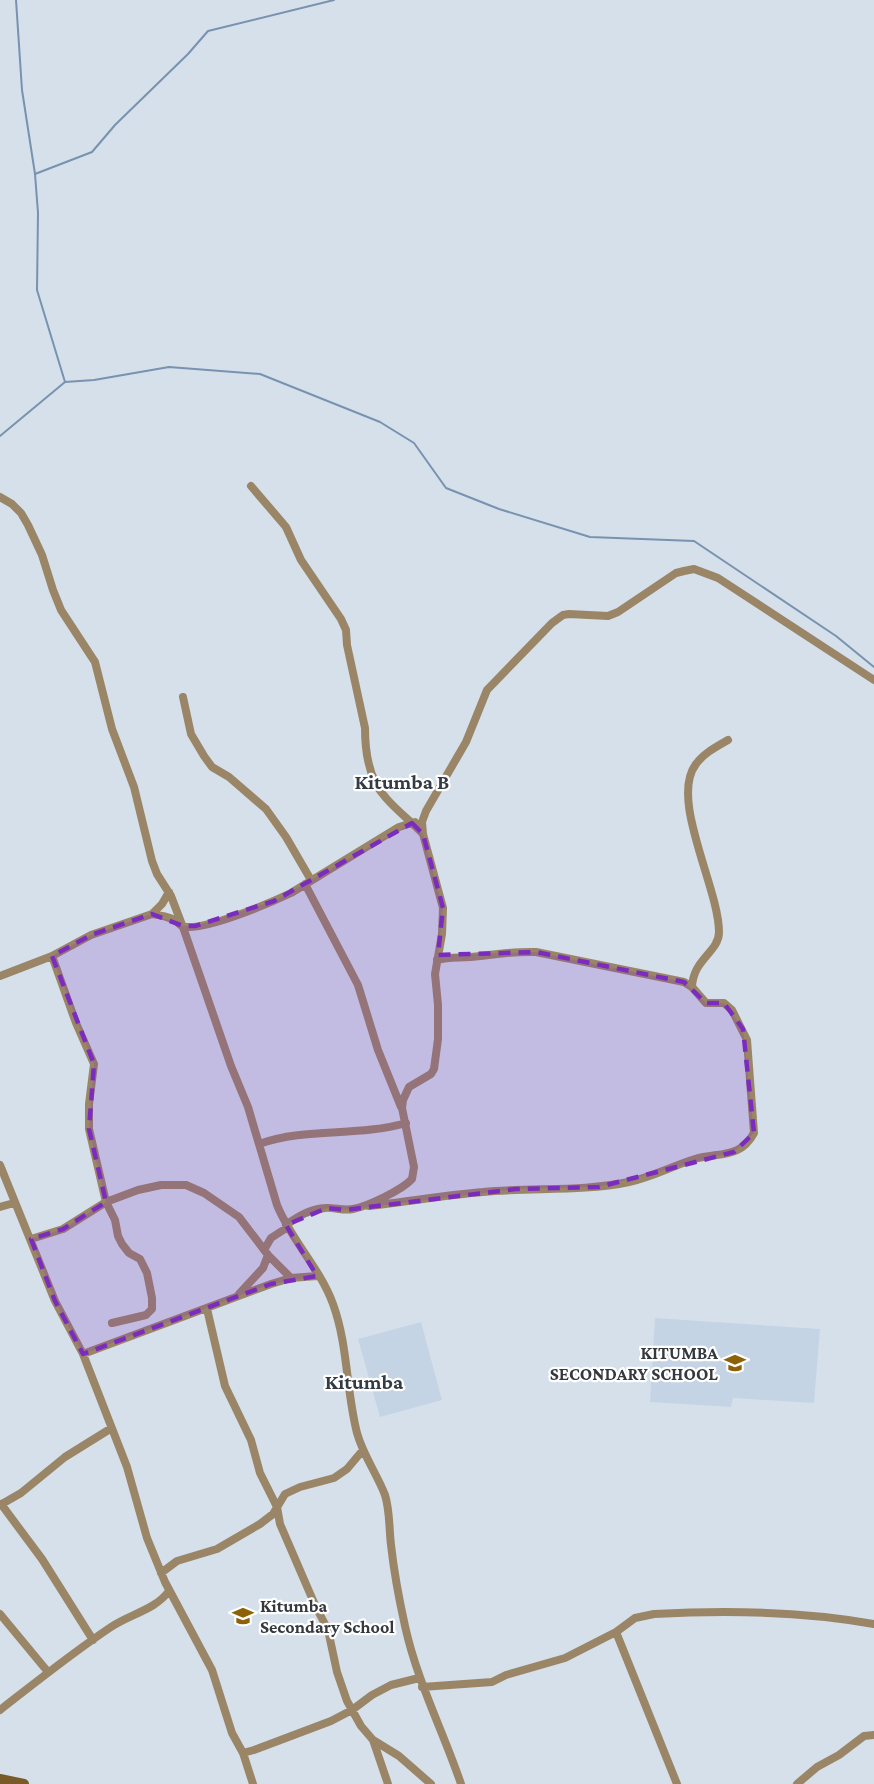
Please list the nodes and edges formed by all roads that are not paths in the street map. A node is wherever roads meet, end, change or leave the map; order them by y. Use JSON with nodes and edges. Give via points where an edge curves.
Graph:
{"nodes":[{"id":1,"x":251,"y":486,"type":"dead end"},
{"id":2,"x":0,"y":496,"type":"edge"},
{"id":3,"x":874,"y":680,"type":"edge"},
{"id":4,"x":183,"y":697,"type":"dead end"},
{"id":5,"x":728,"y":740,"type":"dead end"},
{"id":6,"x":423,"y":816,"type":"junction"},
{"id":7,"x":412,"y":823,"type":"junction"},
{"id":8,"x":423,"y":834,"type":"junction"},
{"id":9,"x":308,"y":882,"type":"junction"},
{"id":10,"x":169,"y":892,"type":"junction"},
{"id":11,"x":152,"y":914,"type":"junction"},
{"id":12,"x":183,"y":926,"type":"junction"},
{"id":13,"x":52,"y":956,"type":"junction"},
{"id":14,"x":437,"y":960,"type":"junction"},
{"id":15,"x":0,"y":976,"type":"edge"},
{"id":16,"x":692,"y":987,"type":"junction"},
{"id":17,"x":402,"y":1108,"type":"junction"},
{"id":18,"x":406,"y":1123,"type":"junction"},
{"id":19,"x":259,"y":1144,"type":"junction"},
{"id":20,"x":0,"y":1165,"type":"edge"},
{"id":21,"x":106,"y":1202,"type":"junction"},
{"id":22,"x":14,"y":1203,"type":"junction"},
{"id":23,"x":0,"y":1207,"type":"edge"},
{"id":24,"x":361,"y":1207,"type":"junction"},
{"id":25,"x":287,"y":1226,"type":"junction"},
{"id":26,"x":31,"y":1239,"type":"junction"},
{"id":27,"x":266,"y":1253,"type":"junction"},
{"id":28,"x":317,"y":1276,"type":"junction"},
{"id":29,"x":291,"y":1278,"type":"junction"},
{"id":30,"x":234,"y":1299,"type":"junction"},
{"id":31,"x":207,"y":1309,"type":"junction"},
{"id":32,"x":112,"y":1323,"type":"dead end"},
{"id":33,"x":83,"y":1354,"type":"junction"},
{"id":34,"x":110,"y":1429,"type":"junction"},
{"id":35,"x":363,"y":1450,"type":"junction"},
{"id":36,"x":0,"y":1505,"type":"edge"},
{"id":37,"x":277,"y":1507,"type":"junction"},
{"id":38,"x":162,"y":1573,"type":"junction"},
{"id":39,"x":169,"y":1591,"type":"junction"},
{"id":40,"x":0,"y":1614,"type":"edge"},
{"id":41,"x":874,"y":1624,"type":"edge"},
{"id":42,"x":616,"y":1632,"type":"junction"},
{"id":43,"x":93,"y":1640,"type":"junction"},
{"id":44,"x":48,"y":1672,"type":"junction"},
{"id":45,"x":419,"y":1678,"type":"junction"},
{"id":46,"x":422,"y":1687,"type":"junction"},
{"id":47,"x":0,"y":1710,"type":"edge"},
{"id":48,"x":352,"y":1710,"type":"junction"},
{"id":49,"x":874,"y":1735,"type":"edge"},
{"id":50,"x":373,"y":1740,"type":"junction"},
{"id":51,"x":244,"y":1756,"type":"junction"},
{"id":52,"x":0,"y":1779,"type":"edge"},
{"id":53,"x":24,"y":1784,"type":"edge"},
{"id":54,"x":253,"y":1784,"type":"edge"},
{"id":55,"x":388,"y":1784,"type":"edge"},
{"id":56,"x":431,"y":1784,"type":"edge"},
{"id":57,"x":461,"y":1784,"type":"edge"},
{"id":58,"x":677,"y":1784,"type":"edge"},
{"id":59,"x":797,"y":1784,"type":"edge"}],
"edges":[{"from":1,"to":7,"type":"street","via":[[286,527],[301,560],[341,619],[372,776],[386,798]]},
{"from":2,"to":10,"type":"street","via":[[17,508],[28,525],[61,610],[95,662],[112,729],[134,787],[152,861]]},
{"from":3,"to":6,"type":"street","via":[[718,578],[694,569],[676,573],[618,612],[608,616],[569,614],[552,623],[487,690],[466,742]]},
{"from":4,"to":9,"type":"street","via":[[191,734],[204,756],[266,809],[286,837]]},
{"from":5,"to":16,"type":"street","via":[[707,752],[695,765],[686,788],[719,932],[712,950],[696,969]]},
{"from":6,"to":7,"type":"street"},
{"from":6,"to":8,"type":"street"},
{"from":7,"to":8,"type":"street"},
{"from":7,"to":9,"type":"street"},
{"from":8,"to":14,"type":"street","via":[[443,908]]},
{"from":9,"to":12,"type":"street","via":[[274,901],[219,921]]},
{"from":9,"to":17,"type":"street","via":[[358,985],[378,1050]]},
{"from":10,"to":11,"type":"street"},
{"from":10,"to":12,"type":"street"},
{"from":11,"to":12,"type":"street"},
{"from":11,"to":13,"type":"street","via":[[91,935]]},
{"from":12,"to":19,"type":"street"},
{"from":13,"to":15,"type":"street"},
{"from":13,"to":21,"type":"street","via":[[94,1064],[89,1129]]},
{"from":14,"to":16,"type":"street","via":[[536,952],[684,982]]},
{"from":14,"to":17,"type":"street","via":[[438,1039],[434,1069],[409,1087]]},
{"from":16,"to":24,"type":"street","via":[[706,1003],[724,1003],[732,1010],[747,1040],[754,1132],[742,1149],[696,1159],[631,1182],[599,1187],[516,1189]]},
{"from":17,"to":18,"type":"street"},
{"from":18,"to":19,"type":"street"},
{"from":18,"to":24,"type":"street","via":[[414,1167],[412,1179]]},
{"from":19,"to":25,"type":"street"},
{"from":20,"to":22,"type":"street"},
{"from":21,"to":26,"type":"street","via":[[63,1230]]},
{"from":21,"to":27,"type":"street","via":[[161,1185],[186,1185],[234,1212]]},
{"from":21,"to":32,"type":"street","via":[[122,1244],[142,1262],[152,1303],[146,1315]]},
{"from":22,"to":23,"type":"street"},
{"from":22,"to":26,"type":"street"},
{"from":24,"to":25,"type":"street","via":[[314,1210]]},
{"from":25,"to":27,"type":"street","via":[[271,1238]]},
{"from":25,"to":28,"type":"street"},
{"from":26,"to":33,"type":"street","via":[[55,1301]]},
{"from":27,"to":29,"type":"street"},
{"from":27,"to":30,"type":"street","via":[[263,1268]]},
{"from":28,"to":29,"type":"street"},
{"from":28,"to":35,"type":"street","via":[[332,1302],[339,1326]]},
{"from":29,"to":30,"type":"street"},
{"from":30,"to":31,"type":"street"},
{"from":31,"to":33,"type":"street"},
{"from":31,"to":37,"type":"street","via":[[225,1386]]},
{"from":33,"to":34,"type":"street"},
{"from":34,"to":36,"type":"street","via":[[64,1457]]},
{"from":34,"to":38,"type":"street","via":[[127,1467],[147,1538]]},
{"from":35,"to":37,"type":"street","via":[[334,1478],[285,1494]]},
{"from":35,"to":45,"type":"street","via":[[385,1496],[399,1602]]},
{"from":36,"to":43,"type":"street","via":[[42,1559]]},
{"from":37,"to":38,"type":"street","via":[[260,1524],[211,1551],[177,1561]]},
{"from":37,"to":48,"type":"street","via":[[280,1524],[328,1630],[337,1672]]},
{"from":38,"to":39,"type":"street"},
{"from":39,"to":43,"type":"street","via":[[155,1605],[122,1620]]},
{"from":39,"to":51,"type":"street","via":[[208,1661],[232,1733]]},
{"from":40,"to":44,"type":"street"},
{"from":41,"to":42,"type":"street","via":[[783,1614],[678,1613],[640,1616]]},
{"from":42,"to":46,"type":"street","via":[[565,1658],[492,1682]]},
{"from":42,"to":58,"type":"street"},
{"from":43,"to":44,"type":"street"},
{"from":44,"to":47,"type":"street"},
{"from":45,"to":46,"type":"street"},
{"from":45,"to":48,"type":"street","via":[[383,1689]]},
{"from":46,"to":57,"type":"street"},
{"from":48,"to":50,"type":"street"},
{"from":48,"to":51,"type":"street"},
{"from":49,"to":59,"type":"street","via":[[864,1736]]},
{"from":50,"to":55,"type":"street"},
{"from":50,"to":56,"type":"street"},
{"from":51,"to":54,"type":"street"},
{"from":52,"to":53,"type":"street"}]}
